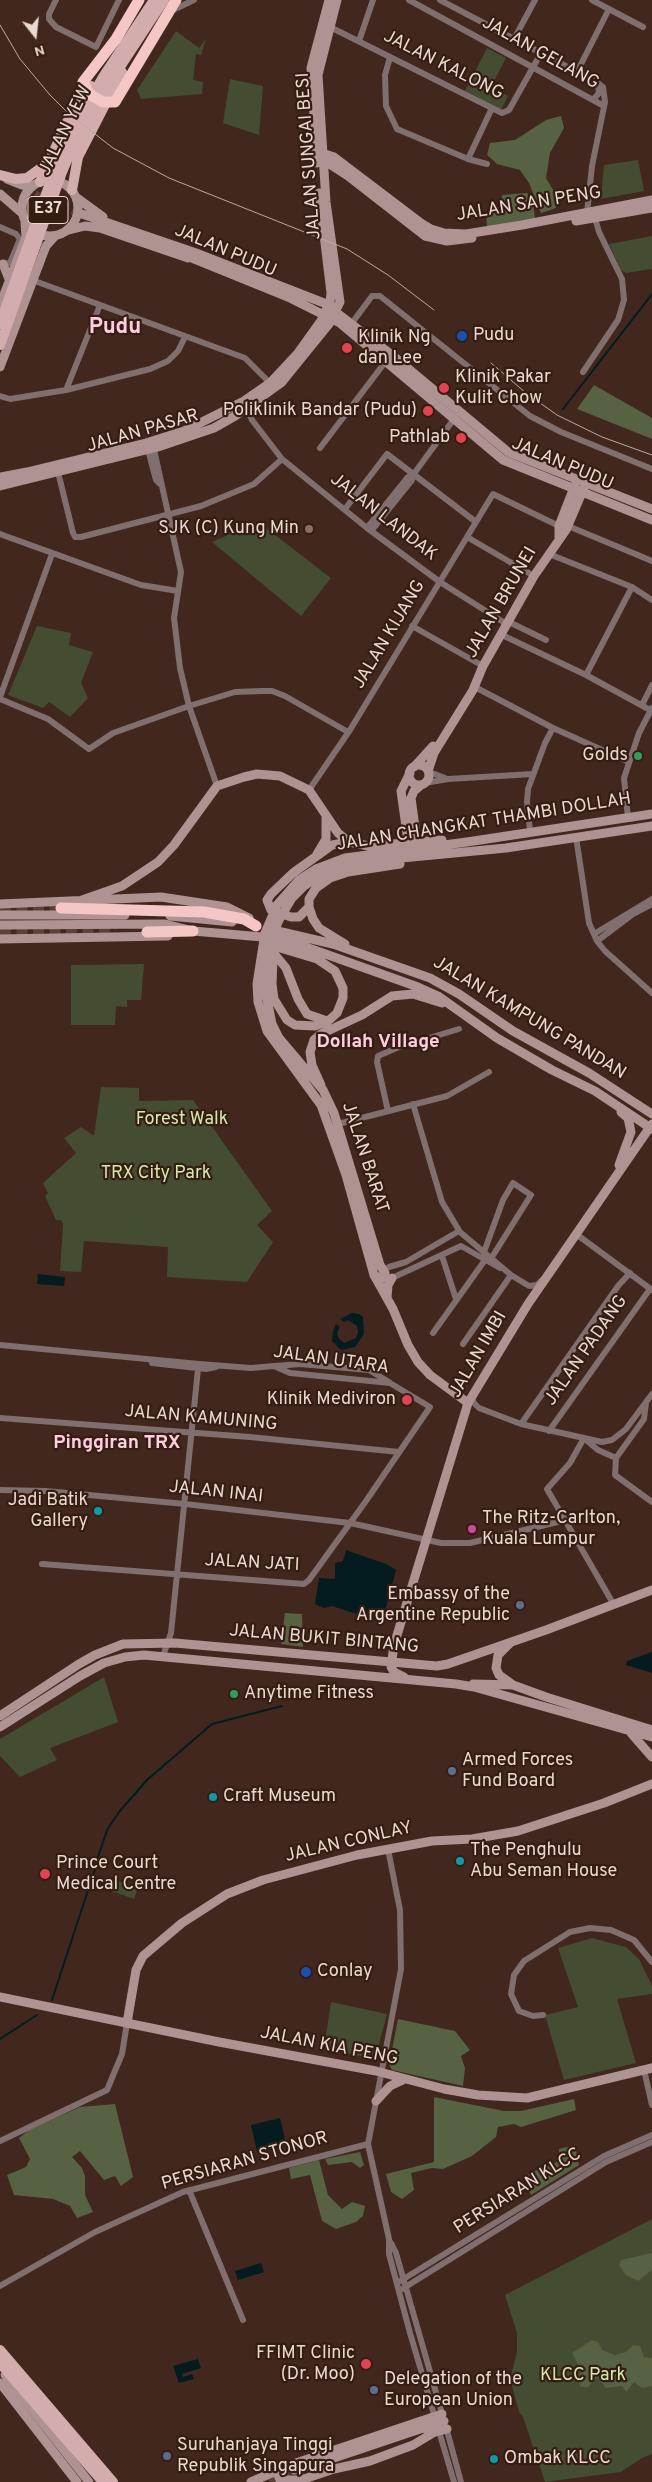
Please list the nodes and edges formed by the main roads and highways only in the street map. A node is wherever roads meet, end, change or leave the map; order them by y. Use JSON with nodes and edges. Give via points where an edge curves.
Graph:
{"nodes":[{"id":1,"x":139,"y":0,"type":"edge"},
{"id":2,"x":154,"y":0,"type":"edge"},
{"id":3,"x":164,"y":0,"type":"edge"},
{"id":4,"x":176,"y":0,"type":"edge"},
{"id":5,"x":150,"y":23,"type":"junction"},
{"id":6,"x":103,"y":79,"type":"junction"},
{"id":7,"x":49,"y":161,"type":"junction"},
{"id":8,"x":0,"y":175,"type":"edge"},
{"id":9,"x":37,"y":183,"type":"road end"},
{"id":10,"x":74,"y":194,"type":"road end"},
{"id":11,"x":0,"y":324,"type":"edge"},
{"id":12,"x":0,"y":345,"type":"edge"},
{"id":13,"x":61,"y":908,"type":"tunnel mouth"},
{"id":14,"x":193,"y":931,"type":"road end"},
{"id":15,"x":264,"y":931,"type":"road end"},
{"id":16,"x":147,"y":932,"type":"dead end"},
{"id":17,"x":0,"y":2350,"type":"edge"},
{"id":18,"x":0,"y":2363,"type":"edge"},
{"id":19,"x":103,"y":2482,"type":"edge"},
{"id":20,"x":113,"y":2482,"type":"edge"}],
"edges":[{"from":1,"to":4,"type":"highway","via":[[83,82],[97,99],[115,102]]},
{"from":2,"to":6,"type":"main road","name":"JALAN YEW","number":"E37"},
{"from":3,"to":5,"type":"main road","name":"JALAN YEW","number":"E37"},
{"from":5,"to":6,"type":"main road","name":"JALAN YEW","number":"E37"},
{"from":5,"to":10,"type":"main road","via":[[87,136],[78,157]]},
{"from":6,"to":7,"type":"main road","via":[[80,100]]},
{"from":6,"to":11,"type":"main road","name":"JALAN YEW","number":"E37","via":[[55,169]]},
{"from":6,"to":12,"type":"main road","name":"JALAN YEW","number":"E37","via":[[62,172]]},
{"from":7,"to":8,"type":"main road","via":[[27,178]]},
{"from":7,"to":9,"type":"main road"},
{"from":13,"to":15,"type":"highway","via":[[204,912],[244,919]]},
{"from":14,"to":16,"type":"highway"},
{"from":17,"to":20,"type":"main road"},
{"from":18,"to":19,"type":"main road"}]}
